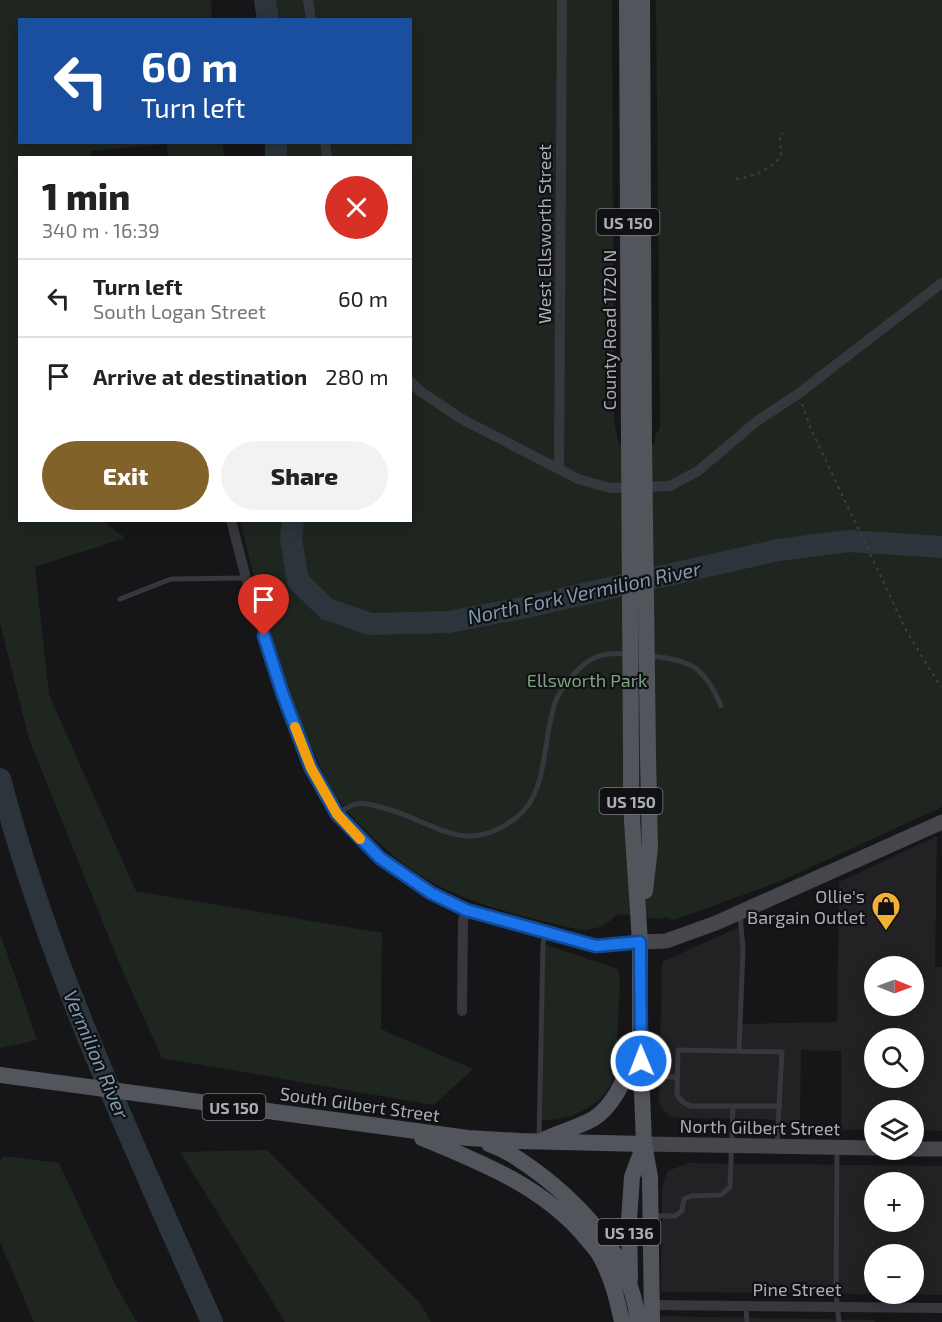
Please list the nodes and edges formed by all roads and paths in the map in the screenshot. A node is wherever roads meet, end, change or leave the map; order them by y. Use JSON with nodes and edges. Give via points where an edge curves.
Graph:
{"nodes":[{"id":1,"x":308,"y":0,"type":"edge"},
{"id":2,"x":562,"y":0,"type":"edge"},
{"id":3,"x":627,"y":0,"type":"edge"},
{"id":4,"x":642,"y":0,"type":"edge"},
{"id":5,"x":311,"y":18,"type":"edge"},
{"id":6,"x":783,"y":133,"type":"dead end"},
{"id":7,"x":736,"y":179,"type":"dead end"},
{"id":8,"x":942,"y":283,"type":"edge"},
{"id":9,"x":412,"y":383,"type":"edge"},
{"id":10,"x":798,"y":394,"type":"junction"},
{"id":11,"x":637,"y":444,"type":"junction"},
{"id":12,"x":559,"y":469,"type":"junction"},
{"id":13,"x":232,"y":522,"type":"edge"},
{"id":14,"x":246,"y":578,"type":"junction"},
{"id":15,"x":120,"y":599,"type":"dead end"},
{"id":16,"x":941,"y":687,"type":"edge"},
{"id":17,"x":721,"y":706,"type":"dead end"},
{"id":18,"x":337,"y":814,"type":"junction"},
{"id":19,"x":942,"y":822,"type":"edge"},
{"id":20,"x":466,"y":910,"type":"junction"},
{"id":21,"x":740,"y":913,"type":"junction"},
{"id":22,"x":546,"y":933,"type":"junction"},
{"id":23,"x":640,"y":942,"type":"junction"},
{"id":24,"x":462,"y":1011,"type":"dead end"},
{"id":25,"x":640,"y":1045,"type":"junction"},
{"id":26,"x":739,"y":1051,"type":"junction"},
{"id":27,"x":0,"y":1075,"type":"edge"},
{"id":28,"x":642,"y":1077,"type":"junction"},
{"id":29,"x":678,"y":1077,"type":"junction"},
{"id":30,"x":733,"y":1106,"type":"junction"},
{"id":31,"x":780,"y":1106,"type":"junction"},
{"id":32,"x":399,"y":1129,"type":"junction"},
{"id":33,"x":468,"y":1138,"type":"junction"},
{"id":34,"x":539,"y":1142,"type":"junction"},
{"id":35,"x":644,"y":1144,"type":"junction"},
{"id":36,"x":732,"y":1146,"type":"junction"},
{"id":37,"x":777,"y":1147,"type":"junction"},
{"id":38,"x":837,"y":1148,"type":"junction"},
{"id":39,"x":864,"y":1148,"type":"edge"},
{"id":40,"x":924,"y":1149,"type":"edge"},
{"id":41,"x":942,"y":1149,"type":"edge"},
{"id":42,"x":650,"y":1216,"type":"junction"},
{"id":43,"x":630,"y":1291,"type":"junction"},
{"id":44,"x":746,"y":1305,"type":"junction"},
{"id":45,"x":836,"y":1305,"type":"junction"},
{"id":46,"x":942,"y":1308,"type":"edge"},
{"id":47,"x":652,"y":1314,"type":"edge"},
{"id":48,"x":622,"y":1322,"type":"edge"},
{"id":49,"x":630,"y":1322,"type":"edge"},
{"id":50,"x":638,"y":1322,"type":"edge"},
{"id":51,"x":747,"y":1322,"type":"edge"},
{"id":52,"x":839,"y":1322,"type":"edge"}],
"edges":[{"from":1,"to":5,"type":"street"},
{"from":2,"to":12,"type":"street","name":"West Ellsworth Street"},
{"from":3,"to":11,"type":"main road","name":"County Road 1720 N","number":"US 150"},
{"from":4,"to":11,"type":"main road","name":"County Road 1720 N","number":"US 150"},
{"from":6,"to":7,"type":"path","via":[[781,157],[760,174]]},
{"from":8,"to":10,"type":"street"},
{"from":9,"to":12,"type":"street","via":[[460,418]]},
{"from":10,"to":12,"type":"street","via":[[757,421],[698,471],[670,486],[610,488]]},
{"from":10,"to":16,"type":"path","via":[[885,586]]},
{"from":11,"to":23,"type":"main road","number":"US 150","bridge":true,"via":[[631,805]]},
{"from":11,"to":23,"type":"main road","number":"US 150","bridge":true,"via":[[650,847]]},
{"from":13,"to":14,"type":"street"},
{"from":14,"to":15,"type":"lane","via":[[171,579]]},
{"from":14,"to":18,"type":"street","via":[[311,768]]},
{"from":17,"to":18,"type":"lane","via":[[714,688],[698,668],[678,659],[612,653],[594,657],[580,667],[557,699],[536,792],[519,816],[495,832],[460,837],[366,804],[355,804]]},
{"from":18,"to":20,"type":"street","via":[[380,858],[431,893]]},
{"from":19,"to":21,"type":"street"},
{"from":20,"to":22,"type":"street"},
{"from":20,"to":24,"type":"street"},
{"from":21,"to":23,"type":"street","via":[[666,941]]},
{"from":21,"to":26,"type":"lane","via":[[743,949]]},
{"from":22,"to":23,"type":"street","via":[[596,946]]},
{"from":22,"to":34,"type":"lane"},
{"from":23,"to":25,"type":"main road","number":"US 150"},
{"from":25,"to":28,"type":"main road","number":"US 150"},
{"from":25,"to":34,"type":"main road","via":[[606,1108],[593,1119]]},
{"from":26,"to":29,"type":"lane","via":[[678,1050]]},
{"from":26,"to":31,"type":"lane","via":[[782,1052]]},
{"from":27,"to":32,"type":"main road","name":"South Gilbert Street","number":"US 150"},
{"from":28,"to":29,"type":"lane"},
{"from":28,"to":35,"type":"main road","number":"US 150"},
{"from":29,"to":30,"type":"lane","via":[[677,1095],[690,1106]]},
{"from":30,"to":31,"type":"lane"},
{"from":30,"to":36,"type":"lane"},
{"from":31,"to":37,"type":"lane"},
{"from":32,"to":33,"type":"main road","name":"South Gilbert Street","number":"US 150"},
{"from":32,"to":48,"type":"main road","via":[[465,1155],[558,1208],[600,1255],[614,1287]]},
{"from":33,"to":34,"type":"main road","name":"South Gilbert Street","number":"US 150"},
{"from":33,"to":43,"type":"main road","via":[[507,1150],[573,1203],[598,1230],[619,1262]]},
{"from":34,"to":35,"type":"main road","name":"South Gilbert Street","number":"US 150"},
{"from":35,"to":36,"type":"street","name":"North Gilbert Street"},
{"from":35,"to":42,"type":"main road","number":"US 136","via":[[650,1177]]},
{"from":35,"to":43,"type":"main road","number":"US 136","via":[[632,1177]]},
{"from":36,"to":37,"type":"street","name":"North Gilbert Street"},
{"from":36,"to":42,"type":"lane","via":[[730,1187],[721,1195],[692,1196],[684,1199],[682,1211],[675,1216]]},
{"from":37,"to":38,"type":"street","name":"North Gilbert Street"},
{"from":38,"to":39,"type":"street","name":"North Gilbert Street"},
{"from":38,"to":45,"type":"lane"},
{"from":40,"to":41,"type":"street"},
{"from":42,"to":47,"type":"main road","number":"US 136"},
{"from":43,"to":49,"type":"main road","number":"US 136"},
{"from":43,"to":50,"type":"main road"},
{"from":44,"to":45,"type":"street","name":"Pine Street"},
{"from":44,"to":47,"type":"street","name":"Pine Street"},
{"from":44,"to":51,"type":"lane"},
{"from":45,"to":46,"type":"street","name":"Pine Street"},
{"from":45,"to":52,"type":"lane"}]}
